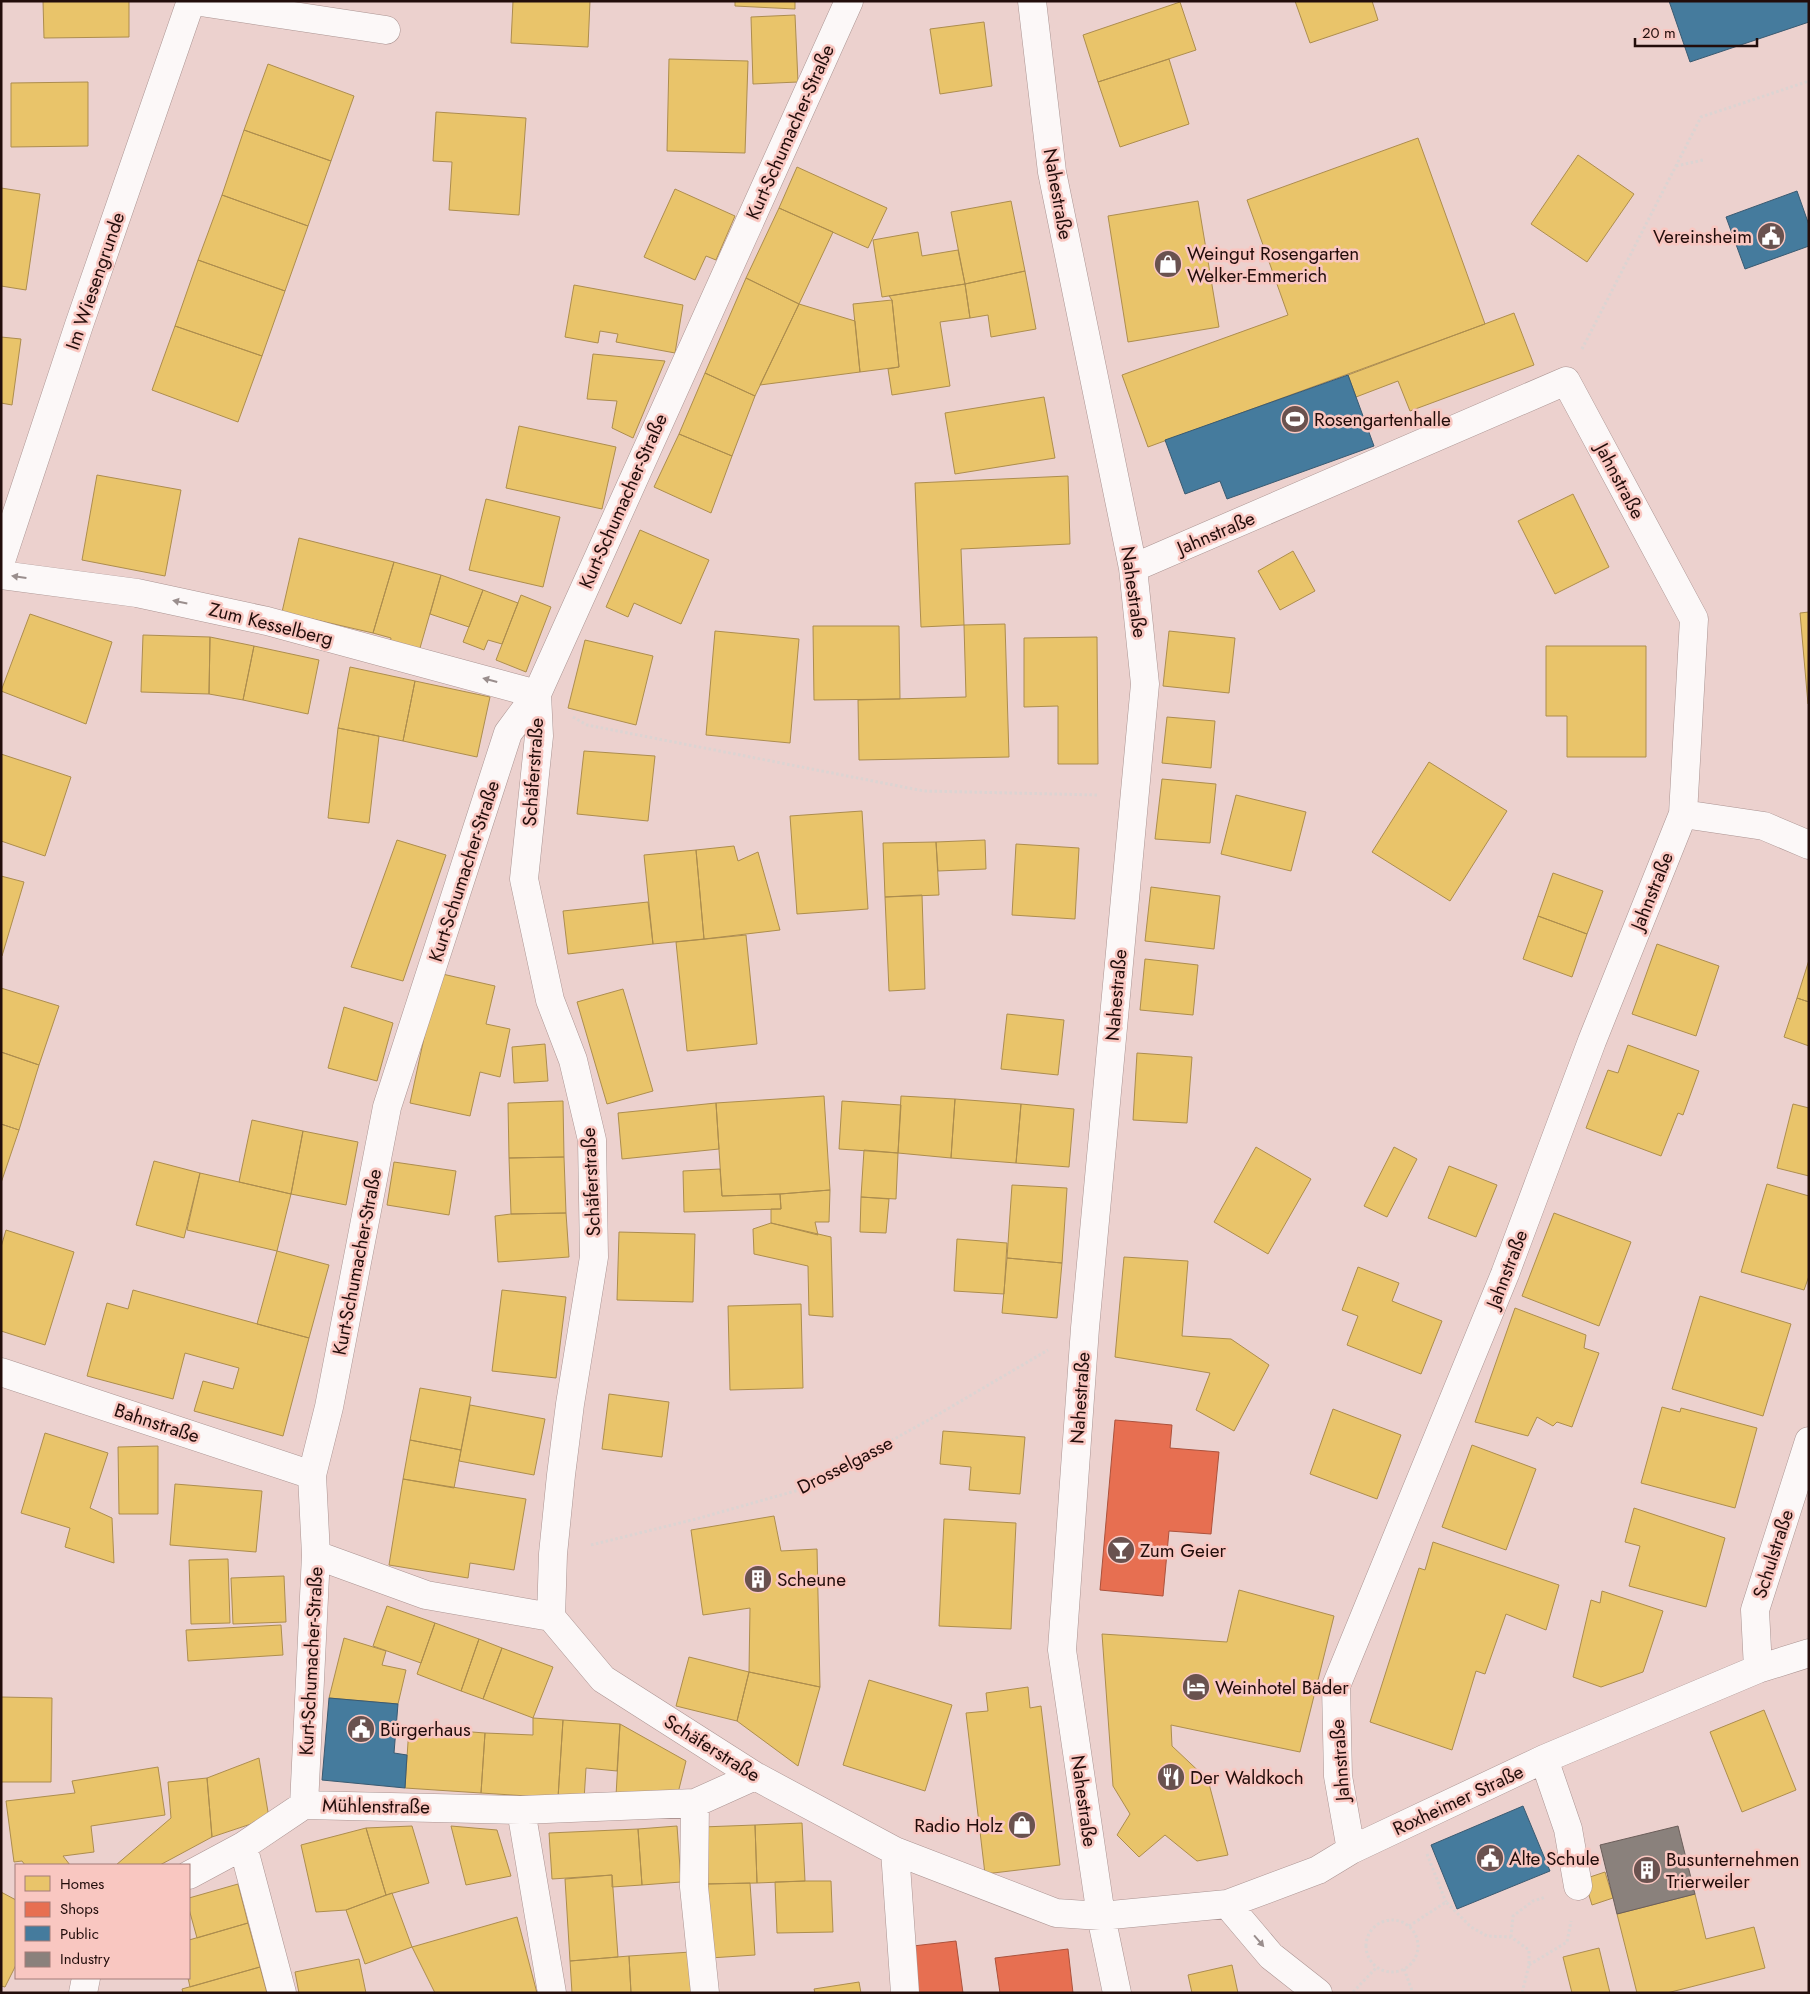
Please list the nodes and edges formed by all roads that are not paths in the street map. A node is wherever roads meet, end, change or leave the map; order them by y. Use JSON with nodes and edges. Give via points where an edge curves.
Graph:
{"nodes":[{"id":1,"x":192,"y":1,"type":"edge"},
{"id":2,"x":849,"y":1,"type":"edge"},
{"id":3,"x":1032,"y":1,"type":"edge"},
{"id":4,"x":386,"y":30,"type":"dead end"},
{"id":5,"x":1,"y":561,"type":"edge"},
{"id":6,"x":1133,"y":568,"type":"junction"},
{"id":7,"x":1,"y":575,"type":"edge"},
{"id":8,"x":536,"y":694,"type":"junction"},
{"id":9,"x":1683,"y":814,"type":"junction"},
{"id":10,"x":1809,"y":845,"type":"edge"},
{"id":11,"x":1,"y":1372,"type":"edge"},
{"id":12,"x":1809,"y":1441,"type":"edge"},
{"id":13,"x":312,"y":1474,"type":"junction"},
{"id":14,"x":316,"y":1555,"type":"junction"},
{"id":15,"x":551,"y":1617,"type":"junction"},
{"id":16,"x":1809,"y":1653,"type":"edge"},
{"id":17,"x":1758,"y":1669,"type":"junction"},
{"id":18,"x":1544,"y":1759,"type":"junction"},
{"id":19,"x":755,"y":1776,"type":"junction"},
{"id":20,"x":695,"y":1803,"type":"junction"},
{"id":21,"x":304,"y":1805,"type":"junction"},
{"id":22,"x":522,"y":1810,"type":"junction"},
{"id":23,"x":243,"y":1846,"type":"junction"},
{"id":24,"x":1351,"y":1850,"type":"junction"},
{"id":25,"x":895,"y":1851,"type":"junction"},
{"id":26,"x":190,"y":1874,"type":"edge"},
{"id":27,"x":1578,"y":1886,"type":"road end"},
{"id":28,"x":1227,"y":1904,"type":"junction"},
{"id":29,"x":1101,"y":1916,"type":"junction"},
{"id":30,"x":86,"y":1979,"type":"edge"},
{"id":31,"x":83,"y":1993,"type":"edge"},
{"id":32,"x":282,"y":1993,"type":"edge"},
{"id":33,"x":552,"y":1993,"type":"edge"},
{"id":34,"x":705,"y":1993,"type":"edge"},
{"id":35,"x":905,"y":1993,"type":"edge"},
{"id":36,"x":1117,"y":1993,"type":"edge"},
{"id":37,"x":1318,"y":1993,"type":"edge"}],
"edges":[{"from":1,"to":4,"type":"street","name":"Im Wiesengrunde"},
{"from":1,"to":5,"type":"street","name":"Im Wiesengrunde"},
{"from":2,"to":8,"type":"street","name":"Kurt-Schumacher-Straße"},
{"from":3,"to":6,"type":"street","name":"Nahestraße","via":[[1052,172]]},
{"from":6,"to":9,"type":"street","name":"Jahnstraße","via":[[1566,381],[1694,619]]},
{"from":6,"to":29,"type":"street","name":"Nahestraße","via":[[1145,684],[1085,1328],[1062,1650]]},
{"from":8,"to":7,"type":"street","name":"Zum Kesselberg","one_way":true,"via":[[267,621],[137,593]]},
{"from":8,"to":13,"type":"street","name":"Kurt-Schumacher-Straße","via":[[508,732],[387,1107],[329,1407]]},
{"from":8,"to":15,"type":"street","name":"Schäferstraße","via":[[540,736],[524,879],[550,1000],[573,1060],[592,1140],[593,1159],[594,1257],[570,1404],[553,1554]]},
{"from":9,"to":10,"type":"street","via":[[1764,826]]},
{"from":9,"to":24,"type":"street","name":"Jahnstraße","via":[[1592,1041],[1505,1274],[1336,1686],[1338,1776]]},
{"from":11,"to":13,"type":"street","name":"Bahnstraße"},
{"from":12,"to":17,"type":"street","name":"Schulstraße","via":[[1755,1610]]},
{"from":13,"to":14,"type":"street","name":"Kurt-Schumacher-Straße"},
{"from":14,"to":15,"type":"street","via":[[426,1595]]},
{"from":14,"to":21,"type":"street","name":"Kurt-Schumacher-Straße"},
{"from":15,"to":19,"type":"street","name":"Schäferstraße","via":[[603,1679]]},
{"from":16,"to":17,"type":"street","name":"Roxheimer Straße"},
{"from":17,"to":18,"type":"street","name":"Roxheimer Straße"},
{"from":18,"to":24,"type":"street","name":"Roxheimer Straße"},
{"from":18,"to":27,"type":"street","via":[[1568,1829]]},
{"from":19,"to":20,"type":"street","name":"Mühlenstraße"},
{"from":19,"to":25,"type":"street","name":"Schäferstraße"},
{"from":20,"to":22,"type":"street","name":"Mühlenstraße"},
{"from":20,"to":34,"type":"street","via":[[694,1887]]},
{"from":21,"to":22,"type":"street","name":"Mühlenstraße"},
{"from":21,"to":23,"type":"street","name":"Mühlenstraße"},
{"from":22,"to":33,"type":"street"},
{"from":23,"to":26,"type":"street","name":"Mühlenstraße"},
{"from":23,"to":32,"type":"street"},
{"from":24,"to":28,"type":"street","name":"Roxheimer Straße","via":[[1318,1870]]},
{"from":25,"to":29,"type":"street","name":"Schäferstraße","via":[[1056,1913]]},
{"from":25,"to":35,"type":"street"},
{"from":28,"to":29,"type":"street","name":"Roxheimer Straße"},
{"from":28,"to":37,"type":"street","one_way":true,"via":[[1271,1956]]},
{"from":29,"to":36,"type":"street","name":"Nahestraße"},
{"from":30,"to":31,"type":"street"}]}
